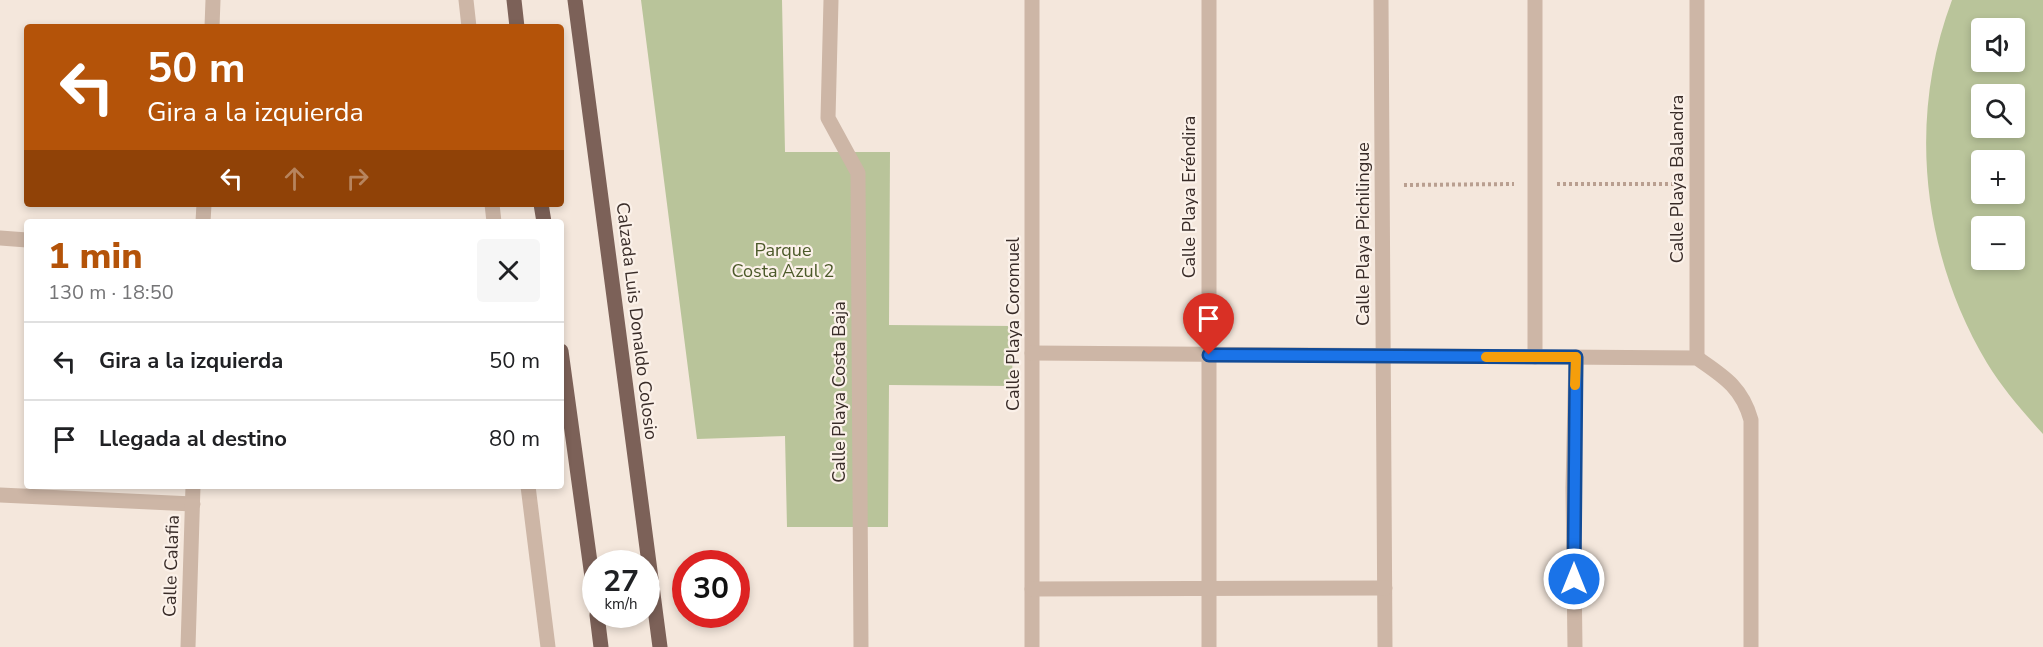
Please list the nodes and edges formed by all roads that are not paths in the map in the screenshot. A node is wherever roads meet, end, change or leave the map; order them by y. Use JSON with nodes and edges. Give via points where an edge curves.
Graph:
{"nodes":[{"id":1,"x":213,"y":0,"type":"edge"},
{"id":2,"x":466,"y":0,"type":"edge"},
{"id":3,"x":514,"y":0,"type":"edge"},
{"id":4,"x":575,"y":0,"type":"edge"},
{"id":5,"x":831,"y":0,"type":"edge"},
{"id":6,"x":1032,"y":0,"type":"edge"},
{"id":7,"x":1209,"y":0,"type":"edge"},
{"id":8,"x":1381,"y":0,"type":"edge"},
{"id":9,"x":1535,"y":0,"type":"edge"},
{"id":10,"x":1697,"y":0,"type":"edge"},
{"id":11,"x":212,"y":24,"type":"edge"},
{"id":12,"x":470,"y":24,"type":"edge"},
{"id":13,"x":517,"y":24,"type":"edge"},
{"id":14,"x":0,"y":238,"type":"edge"},
{"id":15,"x":24,"y":240,"type":"edge"},
{"id":16,"x":1032,"y":354,"type":"junction"},
{"id":17,"x":1209,"y":355,"type":"junction"},
{"id":18,"x":1384,"y":356,"type":"junction"},
{"id":19,"x":1535,"y":357,"type":"junction"},
{"id":20,"x":1576,"y":357,"type":"junction"},
{"id":21,"x":1697,"y":358,"type":"junction"},
{"id":22,"x":564,"y":373,"type":"edge"},
{"id":23,"x":193,"y":489,"type":"edge"},
{"id":24,"x":528,"y":489,"type":"edge"},
{"id":25,"x":0,"y":495,"type":"edge"},
{"id":26,"x":193,"y":504,"type":"junction"},
{"id":27,"x":588,"y":550,"type":"edge"},
{"id":28,"x":1385,"y":588,"type":"junction"},
{"id":29,"x":1032,"y":589,"type":"junction"},
{"id":30,"x":1209,"y":589,"type":"junction"},
{"id":31,"x":599,"y":628,"type":"edge"},
{"id":32,"x":189,"y":647,"type":"edge"},
{"id":33,"x":548,"y":647,"type":"edge"},
{"id":34,"x":601,"y":647,"type":"edge"},
{"id":35,"x":660,"y":647,"type":"edge"},
{"id":36,"x":861,"y":647,"type":"edge"},
{"id":37,"x":1032,"y":647,"type":"edge"},
{"id":38,"x":1209,"y":647,"type":"edge"},
{"id":39,"x":1385,"y":647,"type":"edge"},
{"id":40,"x":1575,"y":647,"type":"edge"},
{"id":41,"x":1751,"y":647,"type":"edge"}],
"edges":[{"from":1,"to":11,"type":"street"},
{"from":2,"to":12,"type":"street"},
{"from":3,"to":13,"type":"main road"},
{"from":4,"to":35,"type":"main road","name":"Calzada Luis Donaldo Colosio"},
{"from":5,"to":36,"type":"street","name":"Calle Playa Costa Baja","via":[[828,118],[858,173]]},
{"from":6,"to":16,"type":"street","name":"Calle Playa Coromuel"},
{"from":7,"to":17,"type":"street","name":"Calle Playa Eréndira"},
{"from":8,"to":18,"type":"street","name":"Calle Playa Pichilingue"},
{"from":9,"to":19,"type":"street"},
{"from":10,"to":21,"type":"street","name":"Calle Playa Balandra"},
{"from":14,"to":15,"type":"street"},
{"from":16,"to":17,"type":"street"},
{"from":16,"to":29,"type":"street","name":"Calle Playa Coromuel"},
{"from":17,"to":18,"type":"street"},
{"from":17,"to":30,"type":"street","name":"Calle Playa Eréndira"},
{"from":18,"to":19,"type":"street"},
{"from":18,"to":28,"type":"street","name":"Calle Playa Pichilingue"},
{"from":19,"to":20,"type":"street"},
{"from":20,"to":21,"type":"street"},
{"from":20,"to":40,"type":"street"},
{"from":21,"to":41,"type":"street","via":[[1736,389],[1750,420]]},
{"from":22,"to":27,"type":"main road"},
{"from":23,"to":26,"type":"street","name":"Calle Calafia"},
{"from":24,"to":33,"type":"street"},
{"from":25,"to":26,"type":"street"},
{"from":26,"to":32,"type":"street","name":"Calle Calafia"},
{"from":28,"to":30,"type":"street"},
{"from":28,"to":39,"type":"street","name":"Calle Playa Pichilingue"},
{"from":29,"to":30,"type":"street"},
{"from":29,"to":37,"type":"street","name":"Calle Playa Coromuel"},
{"from":30,"to":38,"type":"street","name":"Calle Playa Eréndira"},
{"from":31,"to":34,"type":"main road"}]}
